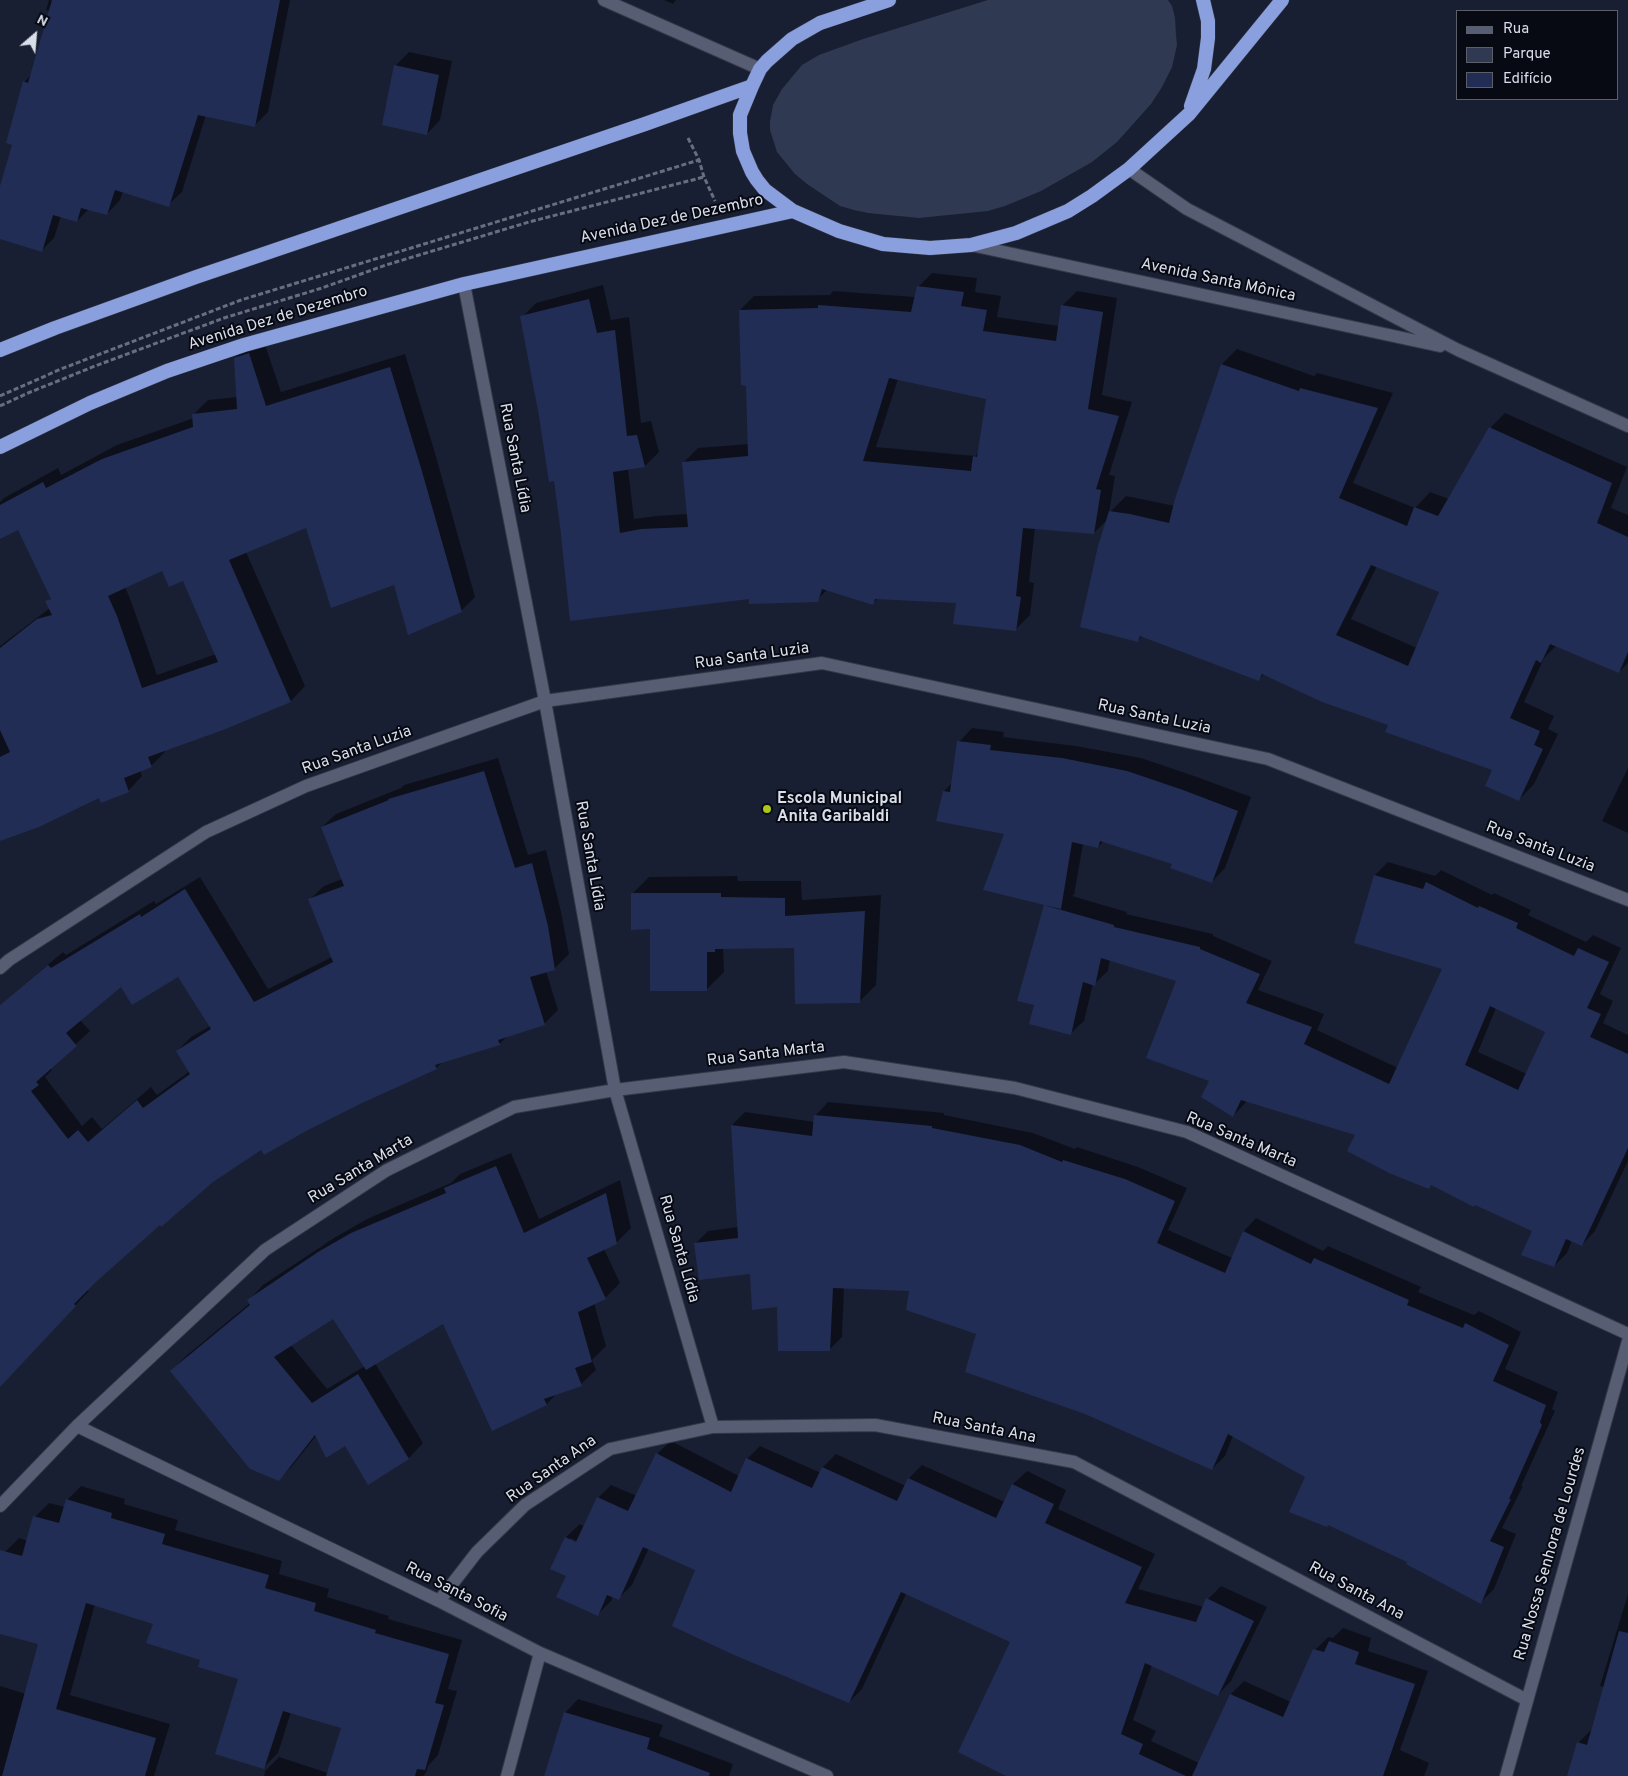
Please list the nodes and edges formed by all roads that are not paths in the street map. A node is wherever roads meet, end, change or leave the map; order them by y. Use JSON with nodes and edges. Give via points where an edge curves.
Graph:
{"nodes":[{"id":1,"x":604,"y":0,"type":"edge"},
{"id":2,"x":890,"y":0,"type":"edge"},
{"id":3,"x":1203,"y":0,"type":"edge"},
{"id":4,"x":1282,"y":0,"type":"edge"},
{"id":5,"x":760,"y":69,"type":"junction"},
{"id":6,"x":752,"y":86,"type":"junction"},
{"id":7,"x":1189,"y":114,"type":"junction"},
{"id":8,"x":1129,"y":169,"type":"junction"},
{"id":9,"x":792,"y":211,"type":"junction"},
{"id":10,"x":971,"y":245,"type":"junction"},
{"id":11,"x":464,"y":284,"type":"junction"},
{"id":12,"x":0,"y":350,"type":"edge"},
{"id":13,"x":1458,"y":350,"type":"junction"},
{"id":14,"x":1628,"y":426,"type":"edge"},
{"id":15,"x":0,"y":447,"type":"edge"},
{"id":16,"x":545,"y":701,"type":"junction"},
{"id":17,"x":1628,"y":900,"type":"edge"},
{"id":18,"x":0,"y":968,"type":"edge"},
{"id":19,"x":615,"y":1090,"type":"junction"},
{"id":20,"x":1628,"y":1334,"type":"edge"},
{"id":21,"x":1628,"y":1341,"type":"edge"},
{"id":22,"x":77,"y":1426,"type":"junction"},
{"id":23,"x":713,"y":1427,"type":"junction"},
{"id":24,"x":0,"y":1506,"type":"edge"},
{"id":25,"x":439,"y":1601,"type":"junction"},
{"id":26,"x":540,"y":1653,"type":"junction"},
{"id":27,"x":1527,"y":1700,"type":"junction"},
{"id":28,"x":507,"y":1776,"type":"edge"},
{"id":29,"x":827,"y":1776,"type":"edge"},
{"id":30,"x":1506,"y":1776,"type":"edge"}],
"edges":[{"from":1,"to":5,"type":"street"},
{"from":2,"to":5,"type":"highway","via":[[820,23],[784,44]]},
{"from":3,"to":7,"type":"highway","via":[[1208,38],[1204,69]]},
{"from":4,"to":7,"type":"highway"},
{"from":5,"to":6,"type":"highway"},
{"from":6,"to":9,"type":"highway","via":[[740,115],[743,151],[765,190]]},
{"from":6,"to":12,"type":"highway","via":[[196,278]]},
{"from":7,"to":8,"type":"highway"},
{"from":8,"to":10,"type":"highway","via":[[1058,216],[1016,233]]},
{"from":8,"to":13,"type":"street","name":"Avenida Santa Mônica","via":[[1187,209]]},
{"from":9,"to":10,"type":"highway","via":[[839,231],[883,244],[930,248]]},
{"from":9,"to":11,"type":"highway","name":"Avenida Dez de Dezembro"},
{"from":10,"to":13,"type":"street","name":"Avenida Santa Mônica"},
{"from":11,"to":15,"type":"highway","name":"Avenida Dez de Dezembro","via":[[244,345],[167,371],[90,403]]},
{"from":11,"to":16,"type":"street","name":"Rua Santa Lídia"},
{"from":13,"to":14,"type":"street","name":"Avenida Santa Mônica"},
{"from":16,"to":17,"type":"street","name":"Rua Santa Luzia","via":[[822,664],[1268,759]]},
{"from":16,"to":18,"type":"street","name":"Rua Santa Luzia","via":[[306,786],[206,832]]},
{"from":16,"to":19,"type":"street","name":"Rua Santa Lídia"},
{"from":19,"to":20,"type":"street","name":"Rua Santa Marta","via":[[844,1062],[1015,1088],[1187,1132]]},
{"from":19,"to":22,"type":"street","name":"Rua Santa Marta","via":[[514,1107],[387,1170],[265,1250]]},
{"from":19,"to":23,"type":"street","name":"Rua Santa Lídia"},
{"from":21,"to":27,"type":"street","name":"Rua Nossa Senhora de Lourdes"},
{"from":22,"to":24,"type":"street","name":"Rua Santa Marta"},
{"from":22,"to":25,"type":"street","name":"Rua Santa Sofia"},
{"from":23,"to":25,"type":"street","name":"Rua Santa Ana","via":[[610,1449],[525,1505],[477,1552]]},
{"from":23,"to":27,"type":"street","name":"Rua Santa Ana","via":[[875,1425],[1074,1462]]},
{"from":25,"to":26,"type":"street","name":"Rua Santa Sofia"},
{"from":26,"to":28,"type":"street"},
{"from":26,"to":29,"type":"street","name":"Rua Santa Sofia"},
{"from":27,"to":30,"type":"street","name":"Rua Nossa Senhora de Lourdes"}]}
